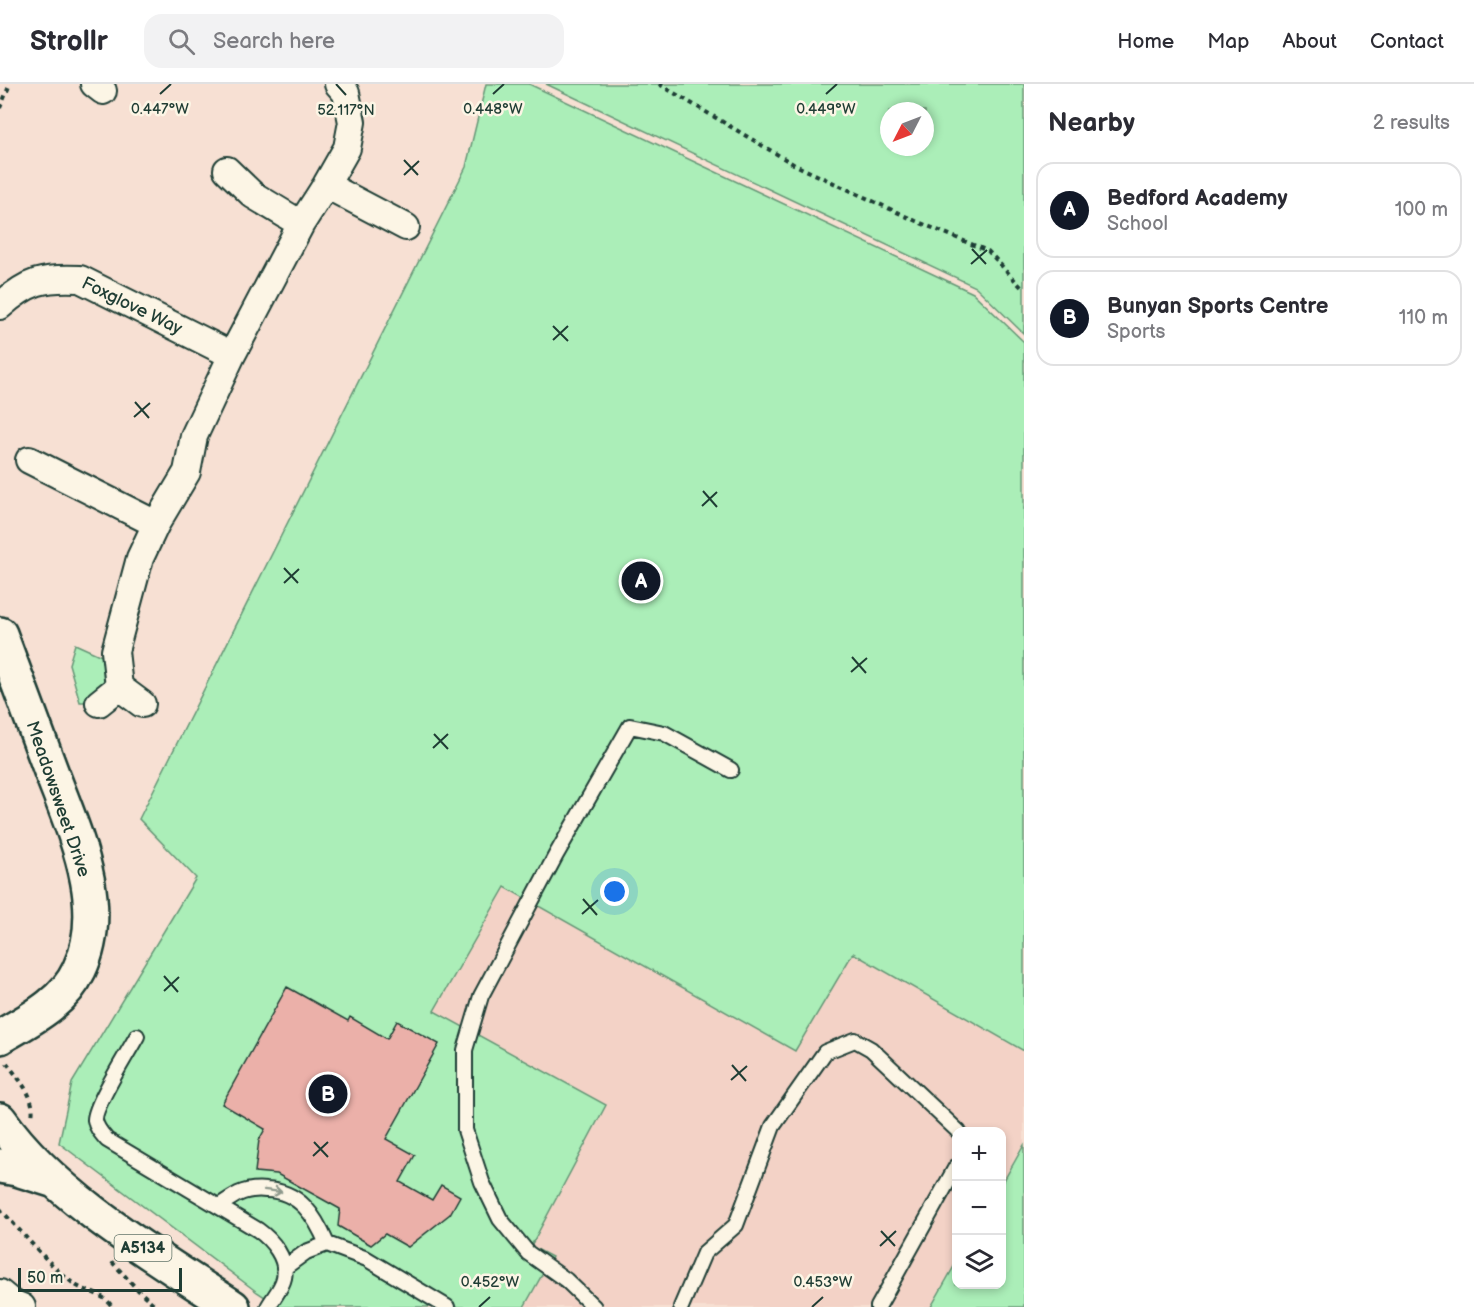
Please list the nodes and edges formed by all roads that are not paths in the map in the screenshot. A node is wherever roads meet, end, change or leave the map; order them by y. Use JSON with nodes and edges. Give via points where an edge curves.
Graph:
{"nodes":[{"id":1,"x":338,"y":84,"type":"edge"},
{"id":2,"x":227,"y":170,"type":"dead end"},
{"id":3,"x":326,"y":185,"type":"junction"},
{"id":4,"x":301,"y":224,"type":"junction"},
{"id":5,"x":406,"y":227,"type":"dead end"},
{"id":6,"x":0,"y":306,"type":"edge"},
{"id":7,"x":232,"y":355,"type":"junction"},
{"id":8,"x":29,"y":460,"type":"dead end"},
{"id":9,"x":156,"y":524,"type":"junction"},
{"id":10,"x":0,"y":634,"type":"edge"},
{"id":11,"x":142,"y":704,"type":"dead end"},
{"id":12,"x":730,"y":770,"type":"dead end"},
{"id":13,"x":137,"y":1036,"type":"dead end"},
{"id":14,"x":4,"y":1051,"type":"edge"},
{"id":15,"x":15,"y":1121,"type":"edge"},
{"id":16,"x":955,"y":1127,"type":"edge"},
{"id":17,"x":0,"y":1166,"type":"edge"},
{"id":18,"x":952,"y":1176,"type":"edge"},
{"id":19,"x":57,"y":1182,"type":"junction"},
{"id":20,"x":219,"y":1206,"type":"junction"},
{"id":21,"x":327,"y":1244,"type":"junction"},
{"id":22,"x":284,"y":1268,"type":"junction"},
{"id":23,"x":0,"y":1293,"type":"edge"},
{"id":24,"x":22,"y":1307,"type":"edge"},
{"id":25,"x":233,"y":1307,"type":"edge"},
{"id":26,"x":268,"y":1307,"type":"edge"},
{"id":27,"x":447,"y":1307,"type":"edge"},
{"id":28,"x":594,"y":1307,"type":"edge"},
{"id":29,"x":681,"y":1307,"type":"edge"},
{"id":30,"x":878,"y":1307,"type":"edge"}],
"edges":[{"from":1,"to":3,"type":"street","via":[[346,93],[352,122],[346,148]]},
{"from":2,"to":4,"type":"street","via":[[253,195]]},
{"from":3,"to":4,"type":"street"},
{"from":3,"to":5,"type":"street"},
{"from":4,"to":7,"type":"street"},
{"from":6,"to":7,"type":"street","name":"Foxglove Way","via":[[34,281],[80,279]]},
{"from":7,"to":9,"type":"street","via":[[194,436],[188,472]]},
{"from":8,"to":9,"type":"street"},
{"from":9,"to":11,"type":"street","via":[[140,558],[115,651],[109,695]]},
{"from":10,"to":14,"type":"street","name":"Meadowsweet Drive","via":[[80,850],[89,891],[91,928],[79,970],[64,993]]},
{"from":12,"to":28,"type":"lane","via":[[664,733],[630,726],[481,996],[465,1050],[465,1130],[482,1182],[500,1219],[528,1253],[566,1280]]},
{"from":13,"to":20,"type":"lane","via":[[101,1100],[94,1119],[98,1131]]},
{"from":15,"to":19,"type":"street","number":"A5134","via":[[11,1136]]},
{"from":16,"to":29,"type":"lane","via":[[871,1049],[855,1040],[825,1052],[773,1126],[736,1225],[705,1253]]},
{"from":17,"to":19,"type":"street","number":"A5134"},
{"from":18,"to":30,"type":"lane"},
{"from":19,"to":25,"type":"street","number":"A5134","via":[[125,1235]]},
{"from":20,"to":21,"type":"lane","one_way":true,"via":[[248,1191],[285,1192],[312,1214]]},
{"from":20,"to":22,"type":"lane","via":[[268,1238]]},
{"from":21,"to":22,"type":"lane","via":[[306,1252]]},
{"from":21,"to":27,"type":"lane","via":[[367,1259]]},
{"from":22,"to":26,"type":"lane","via":[[281,1286]]},
{"from":23,"to":24,"type":"street"}]}
